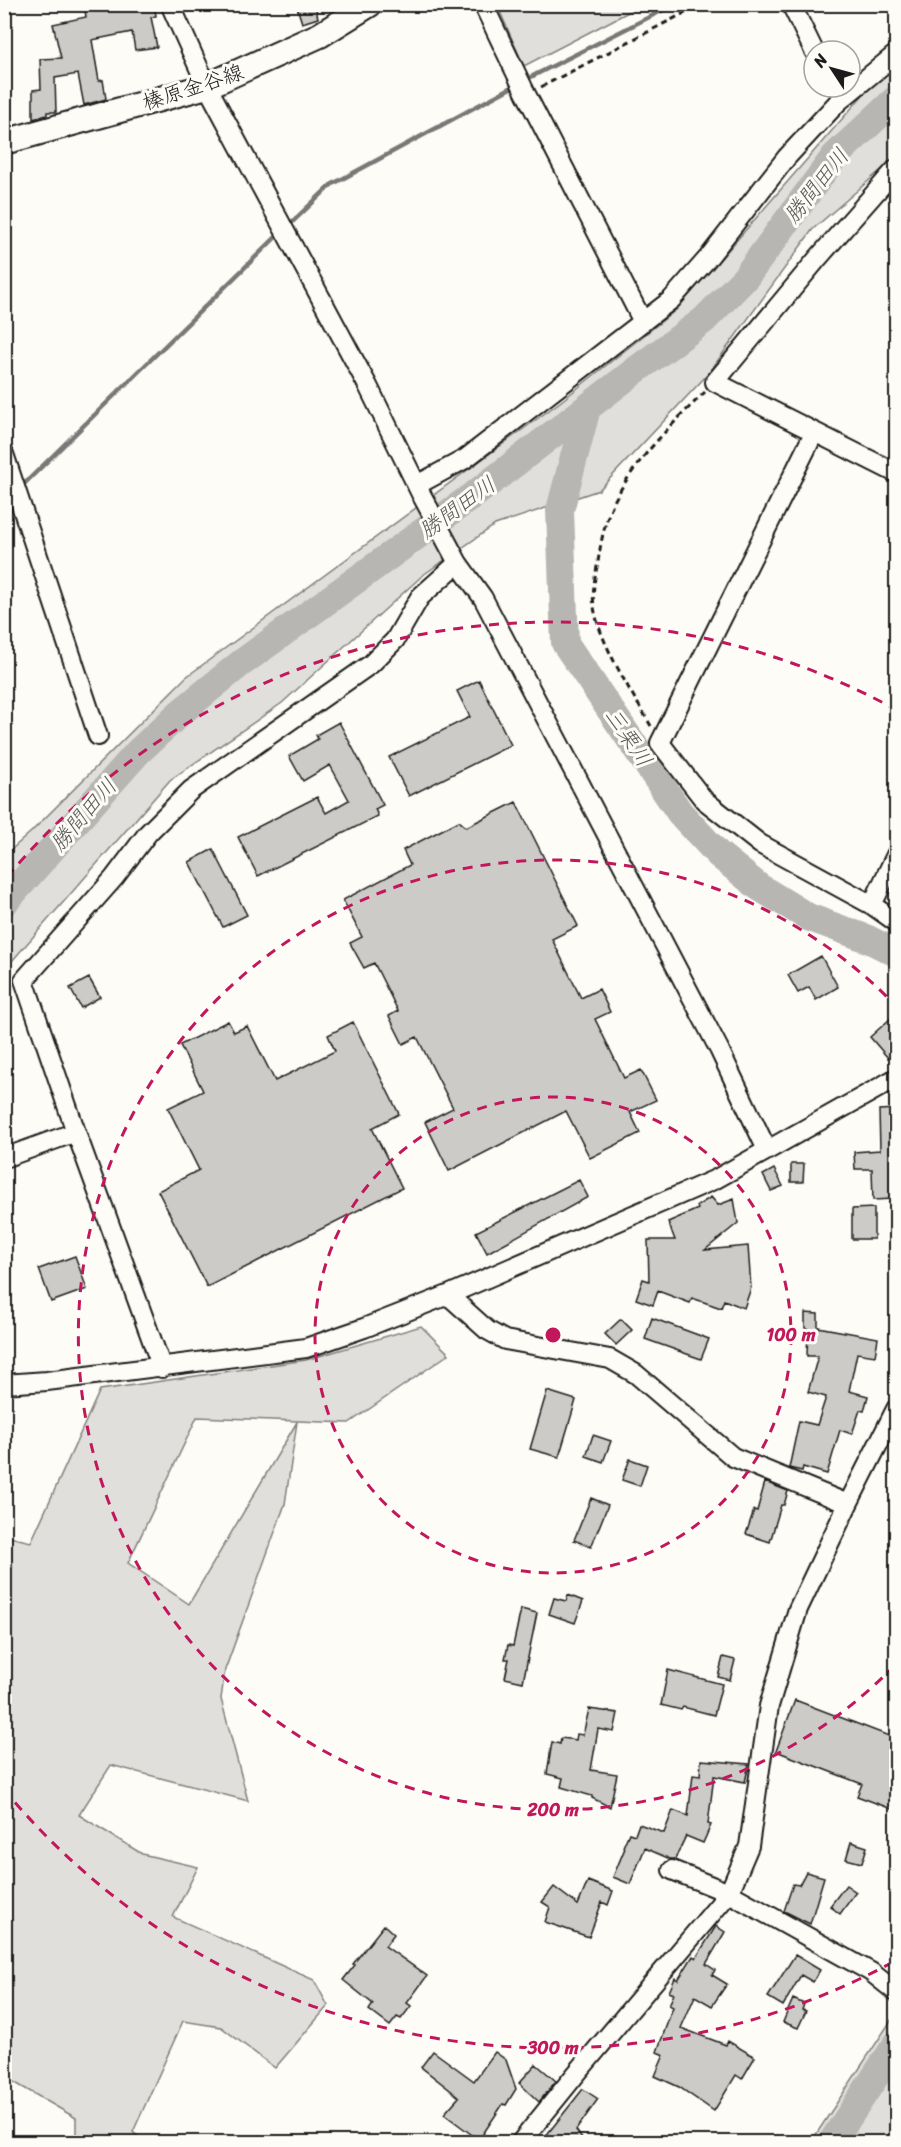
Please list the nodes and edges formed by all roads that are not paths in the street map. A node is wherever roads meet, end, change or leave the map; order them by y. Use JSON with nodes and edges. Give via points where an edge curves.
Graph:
{"nodes":[{"id":1,"x":170,"y":4,"type":"edge"},
{"id":2,"x":370,"y":4,"type":"edge"},
{"id":3,"x":483,"y":4,"type":"edge"},
{"id":4,"x":791,"y":4,"type":"edge"},
{"id":5,"x":808,"y":39,"type":"edge"},
{"id":6,"x":897,"y":54,"type":"edge"},
{"id":7,"x":862,"y":77,"type":"edge"},
{"id":8,"x":207,"y":86,"type":"junction"},
{"id":9,"x":832,"y":99,"type":"edge"},
{"id":10,"x":4,"y":142,"type":"edge"},
{"id":11,"x":897,"y":170,"type":"edge"},
{"id":12,"x":643,"y":322,"type":"junction"},
{"id":13,"x":814,"y":433,"type":"junction"},
{"id":14,"x":4,"y":454,"type":"edge"},
{"id":15,"x":897,"y":473,"type":"edge"},
{"id":16,"x":419,"y":490,"type":"junction"},
{"id":17,"x":455,"y":558,"type":"junction"},
{"id":18,"x":98,"y":736,"type":"dead end"},
{"id":19,"x":897,"y":855,"type":"edge"},
{"id":20,"x":872,"y":905,"type":"junction"},
{"id":21,"x":897,"y":922,"type":"edge"},
{"id":22,"x":897,"y":1078,"type":"edge"},
{"id":23,"x":76,"y":1131,"type":"junction"},
{"id":24,"x":767,"y":1150,"type":"junction"},
{"id":25,"x":4,"y":1158,"type":"edge"},
{"id":26,"x":448,"y":1295,"type":"junction"},
{"id":27,"x":162,"y":1368,"type":"junction"},
{"id":28,"x":4,"y":1384,"type":"edge"},
{"id":29,"x":897,"y":1409,"type":"edge"},
{"id":30,"x":848,"y":1504,"type":"junction"},
{"id":31,"x":672,"y":1870,"type":"dead end"},
{"id":32,"x":729,"y":1893,"type":"junction"},
{"id":33,"x":897,"y":1992,"type":"edge"},
{"id":34,"x":521,"y":2142,"type":"edge"}],
"edges":[{"from":1,"to":8,"type":"street"},
{"from":2,"to":8,"type":"main road","name":"榛原金谷線","via":[[320,35]]},
{"from":3,"to":12,"type":"street"},
{"from":4,"to":5,"type":"street"},
{"from":6,"to":7,"type":"street"},
{"from":8,"to":10,"type":"main road","name":"榛原金谷線"},
{"from":8,"to":16,"type":"street","via":[[368,386]]},
{"from":9,"to":12,"type":"street","via":[[708,258],[671,300]]},
{"from":11,"to":13,"type":"street","via":[[715,382]]},
{"from":12,"to":16,"type":"street"},
{"from":13,"to":15,"type":"street"},
{"from":13,"to":20,"type":"street","via":[[660,743],[704,800],[760,844]]},
{"from":14,"to":18,"type":"street"},
{"from":16,"to":17,"type":"street"},
{"from":17,"to":23,"type":"street","via":[[420,597],[395,640],[371,664],[191,790],[148,833],[114,878],[24,980]]},
{"from":17,"to":24,"type":"street","via":[[483,598],[511,650],[719,1049]]},
{"from":19,"to":20,"type":"street"},
{"from":20,"to":21,"type":"street"},
{"from":22,"to":24,"type":"street"},
{"from":23,"to":25,"type":"street"},
{"from":23,"to":27,"type":"street"},
{"from":24,"to":26,"type":"street","via":[[716,1179]]},
{"from":26,"to":27,"type":"street","via":[[306,1348]]},
{"from":26,"to":30,"type":"street","via":[[487,1330],[505,1340],[610,1359],[636,1374],[733,1457]]},
{"from":27,"to":28,"type":"street"},
{"from":29,"to":30,"type":"street"},
{"from":30,"to":32,"type":"street","via":[[795,1620],[769,1706],[749,1846]]},
{"from":31,"to":32,"type":"street"},
{"from":32,"to":33,"type":"street","via":[[871,1972]]},
{"from":32,"to":34,"type":"street"}]}
